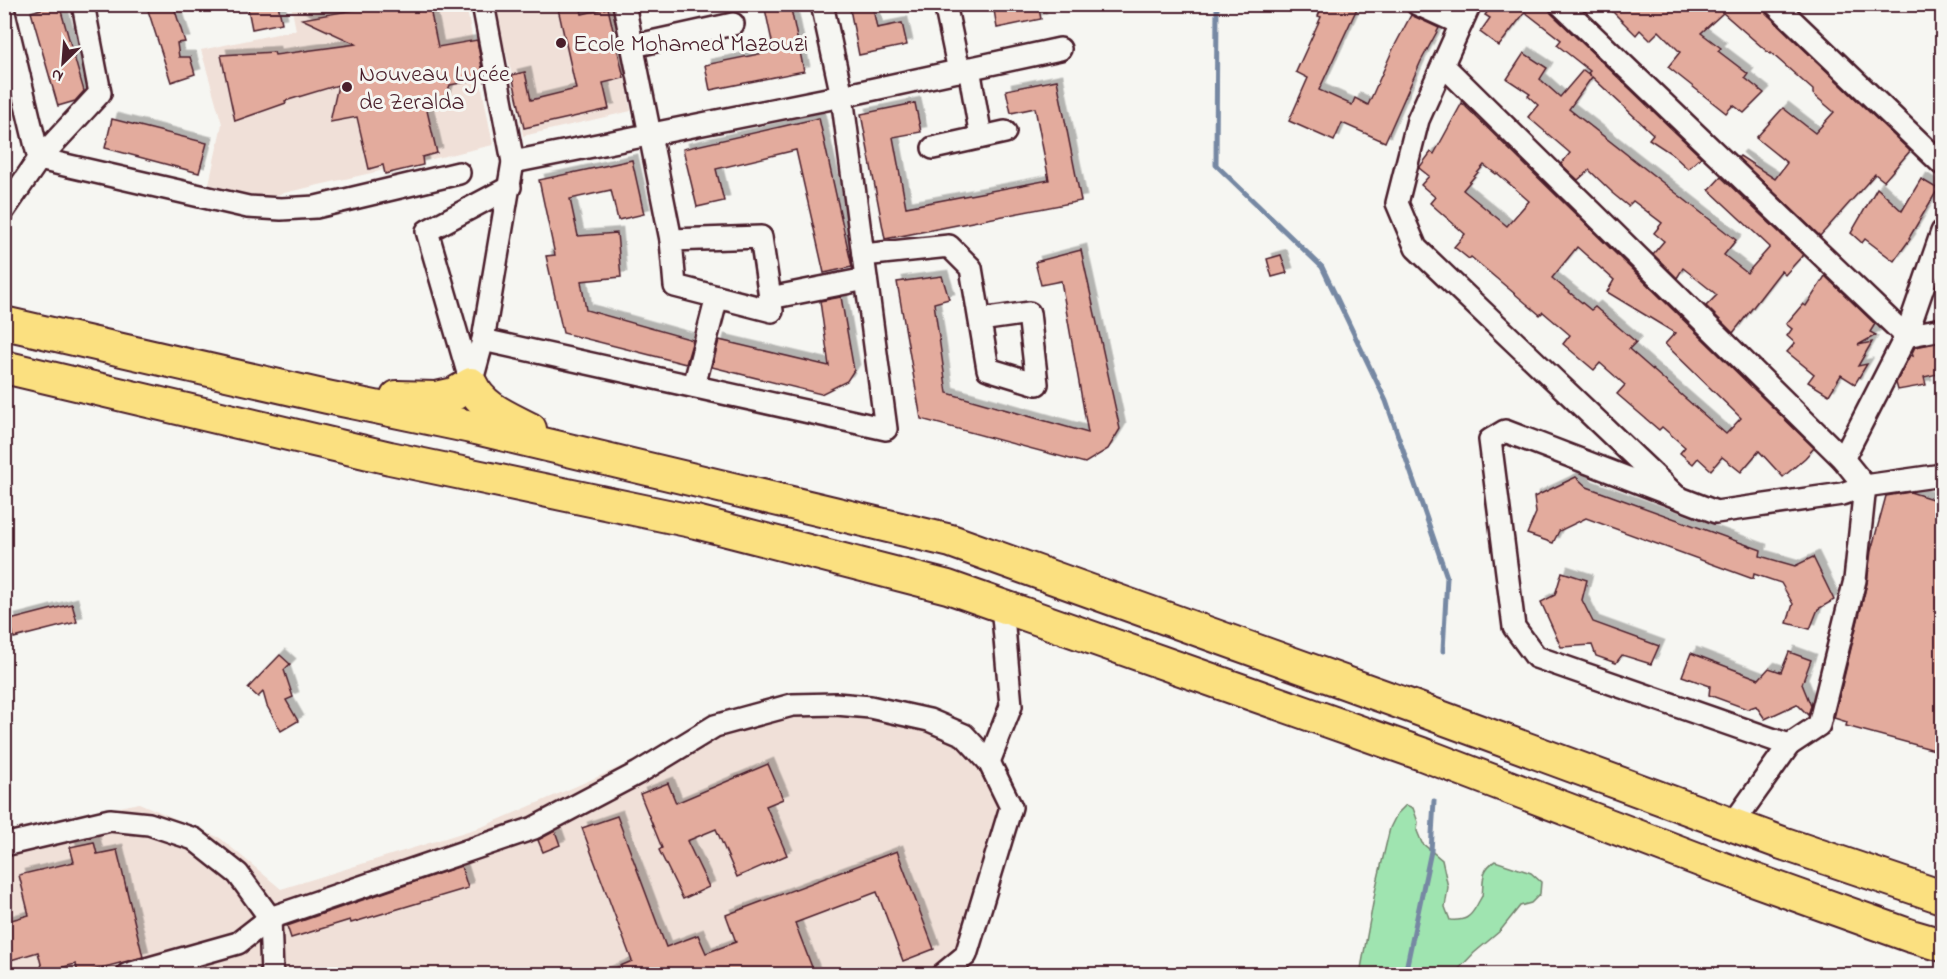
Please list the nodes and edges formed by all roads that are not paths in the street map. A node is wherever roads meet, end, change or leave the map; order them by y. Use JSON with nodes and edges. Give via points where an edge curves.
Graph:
{"nodes":[{"id":1,"x":83,"y":4,"type":"edge"},
{"id":2,"x":483,"y":4,"type":"edge"},
{"id":3,"x":624,"y":4,"type":"edge"},
{"id":4,"x":822,"y":4,"type":"edge"},
{"id":5,"x":945,"y":4,"type":"edge"},
{"id":6,"x":1417,"y":4,"type":"edge"},
{"id":7,"x":1470,"y":4,"type":"edge"},
{"id":8,"x":1560,"y":4,"type":"edge"},
{"id":9,"x":1775,"y":4,"type":"edge"},
{"id":10,"x":4,"y":13,"type":"edge"},
{"id":11,"x":733,"y":24,"type":"dead end"},
{"id":12,"x":1461,"y":24,"type":"junction"},
{"id":13,"x":633,"y":46,"type":"junction"},
{"id":14,"x":1060,"y":49,"type":"dead end"},
{"id":15,"x":1443,"y":65,"type":"junction"},
{"id":16,"x":964,"y":69,"type":"junction"},
{"id":17,"x":842,"y":96,"type":"junction"},
{"id":18,"x":1005,"y":132,"type":"dead end"},
{"id":19,"x":650,"y":134,"type":"junction"},
{"id":20,"x":981,"y":137,"type":"junction"},
{"id":21,"x":933,"y":148,"type":"dead end"},
{"id":22,"x":39,"y":159,"type":"junction"},
{"id":23,"x":513,"y":162,"type":"junction"},
{"id":24,"x":1942,"y":164,"type":"edge"},
{"id":25,"x":459,"y":173,"type":"dead end"},
{"id":26,"x":510,"y":187,"type":"junction"},
{"id":27,"x":4,"y":210,"type":"edge"},
{"id":28,"x":1942,"y":232,"type":"edge"},
{"id":29,"x":672,"y":240,"type":"junction"},
{"id":30,"x":863,"y":255,"type":"junction"},
{"id":31,"x":866,"y":279,"type":"junction"},
{"id":32,"x":717,"y":297,"type":"junction"},
{"id":33,"x":770,"y":298,"type":"junction"},
{"id":34,"x":980,"y":320,"type":"dead end"},
{"id":35,"x":4,"y":323,"type":"edge"},
{"id":36,"x":1942,"y":329,"type":"edge"},
{"id":37,"x":1906,"y":336,"type":"junction"},
{"id":38,"x":483,"y":340,"type":"junction"},
{"id":39,"x":4,"y":368,"type":"edge"},
{"id":40,"x":471,"y":384,"type":"junction"},
{"id":41,"x":694,"y":387,"type":"junction"},
{"id":42,"x":327,"y":397,"type":"junction"},
{"id":43,"x":1626,"y":448,"type":"junction"},
{"id":44,"x":576,"y":452,"type":"junction"},
{"id":45,"x":1843,"y":459,"type":"junction"},
{"id":46,"x":1584,"y":461,"type":"junction"},
{"id":47,"x":1942,"y":475,"type":"edge"},
{"id":48,"x":1865,"y":486,"type":"junction"},
{"id":49,"x":1677,"y":497,"type":"junction"},
{"id":50,"x":1002,"y":605,"type":"junction"},
{"id":51,"x":1789,"y":745,"type":"junction"},
{"id":52,"x":989,"y":762,"type":"junction"},
{"id":53,"x":1732,"y":825,"type":"junction"},
{"id":54,"x":4,"y":845,"type":"edge"},
{"id":55,"x":1942,"y":897,"type":"edge"},
{"id":56,"x":270,"y":918,"type":"junction"},
{"id":57,"x":1942,"y":945,"type":"edge"},
{"id":58,"x":128,"y":975,"type":"edge"},
{"id":59,"x":272,"y":975,"type":"edge"},
{"id":60,"x":943,"y":975,"type":"edge"}],
"edges":[{"from":1,"to":22,"type":"street","via":[[100,93]]},
{"from":2,"to":23,"type":"street"},
{"from":3,"to":13,"type":"street"},
{"from":4,"to":17,"type":"street"},
{"from":5,"to":16,"type":"street"},
{"from":6,"to":12,"type":"street"},
{"from":7,"to":12,"type":"street"},
{"from":8,"to":37,"type":"street"},
{"from":9,"to":24,"type":"street"},
{"from":10,"to":22,"type":"street"},
{"from":11,"to":13,"type":"street"},
{"from":12,"to":15,"type":"street"},
{"from":13,"to":19,"type":"street"},
{"from":14,"to":16,"type":"street"},
{"from":15,"to":43,"type":"street","via":[[1418,120],[1397,203],[1416,249]]},
{"from":15,"to":45,"type":"street"},
{"from":16,"to":17,"type":"street"},
{"from":16,"to":20,"type":"street"},
{"from":17,"to":19,"type":"street"},
{"from":17,"to":30,"type":"street"},
{"from":18,"to":20,"type":"street"},
{"from":19,"to":23,"type":"street"},
{"from":19,"to":29,"type":"street"},
{"from":20,"to":21,"type":"street"},
{"from":22,"to":25,"type":"street","via":[[248,207],[281,209],[316,207]]},
{"from":22,"to":27,"type":"street"},
{"from":23,"to":26,"type":"street"},
{"from":26,"to":38,"type":"street"},
{"from":26,"to":40,"type":"street","via":[[427,231]]},
{"from":28,"to":37,"type":"street"},
{"from":29,"to":32,"type":"street","via":[[675,286]]},
{"from":29,"to":33,"type":"street","via":[[761,237]]},
{"from":30,"to":31,"type":"street"},
{"from":30,"to":34,"type":"street","via":[[949,246],[971,268]]},
{"from":31,"to":33,"type":"street"},
{"from":31,"to":41,"type":"street","via":[[886,429]]},
{"from":32,"to":33,"type":"street","via":[[772,310]]},
{"from":32,"to":41,"type":"street"},
{"from":35,"to":42,"type":"highway"},
{"from":36,"to":37,"type":"street"},
{"from":37,"to":45,"type":"street"},
{"from":38,"to":40,"type":"street"},
{"from":38,"to":41,"type":"street"},
{"from":39,"to":50,"type":"highway","via":[[390,458],[696,522],[948,587]]},
{"from":40,"to":42,"type":"highway","via":[[436,398]]},
{"from":40,"to":44,"type":"highway","via":[[475,394],[497,412]]},
{"from":42,"to":44,"type":"highway"},
{"from":43,"to":46,"type":"street"},
{"from":43,"to":49,"type":"street"},
{"from":44,"to":53,"type":"highway","via":[[951,541]]},
{"from":45,"to":48,"type":"street"},
{"from":46,"to":49,"type":"street"},
{"from":46,"to":51,"type":"street","via":[[1505,431],[1490,440],[1514,627],[1536,657]]},
{"from":47,"to":48,"type":"street"},
{"from":48,"to":49,"type":"street","via":[[1842,494],[1716,512]]},
{"from":48,"to":51,"type":"street","via":[[1855,580],[1819,725]]},
{"from":50,"to":52,"type":"street","via":[[1011,706]]},
{"from":50,"to":57,"type":"highway"},
{"from":51,"to":53,"type":"street"},
{"from":52,"to":56,"type":"street","via":[[964,735],[929,720],[870,707],[792,705],[715,726],[638,773],[534,828]]},
{"from":52,"to":60,"type":"street","via":[[1011,807],[966,955]]},
{"from":53,"to":55,"type":"highway"},
{"from":54,"to":56,"type":"street","via":[[110,820],[149,824],[194,839],[238,874]]},
{"from":56,"to":58,"type":"street","via":[[238,943]]},
{"from":56,"to":59,"type":"street"}]}
